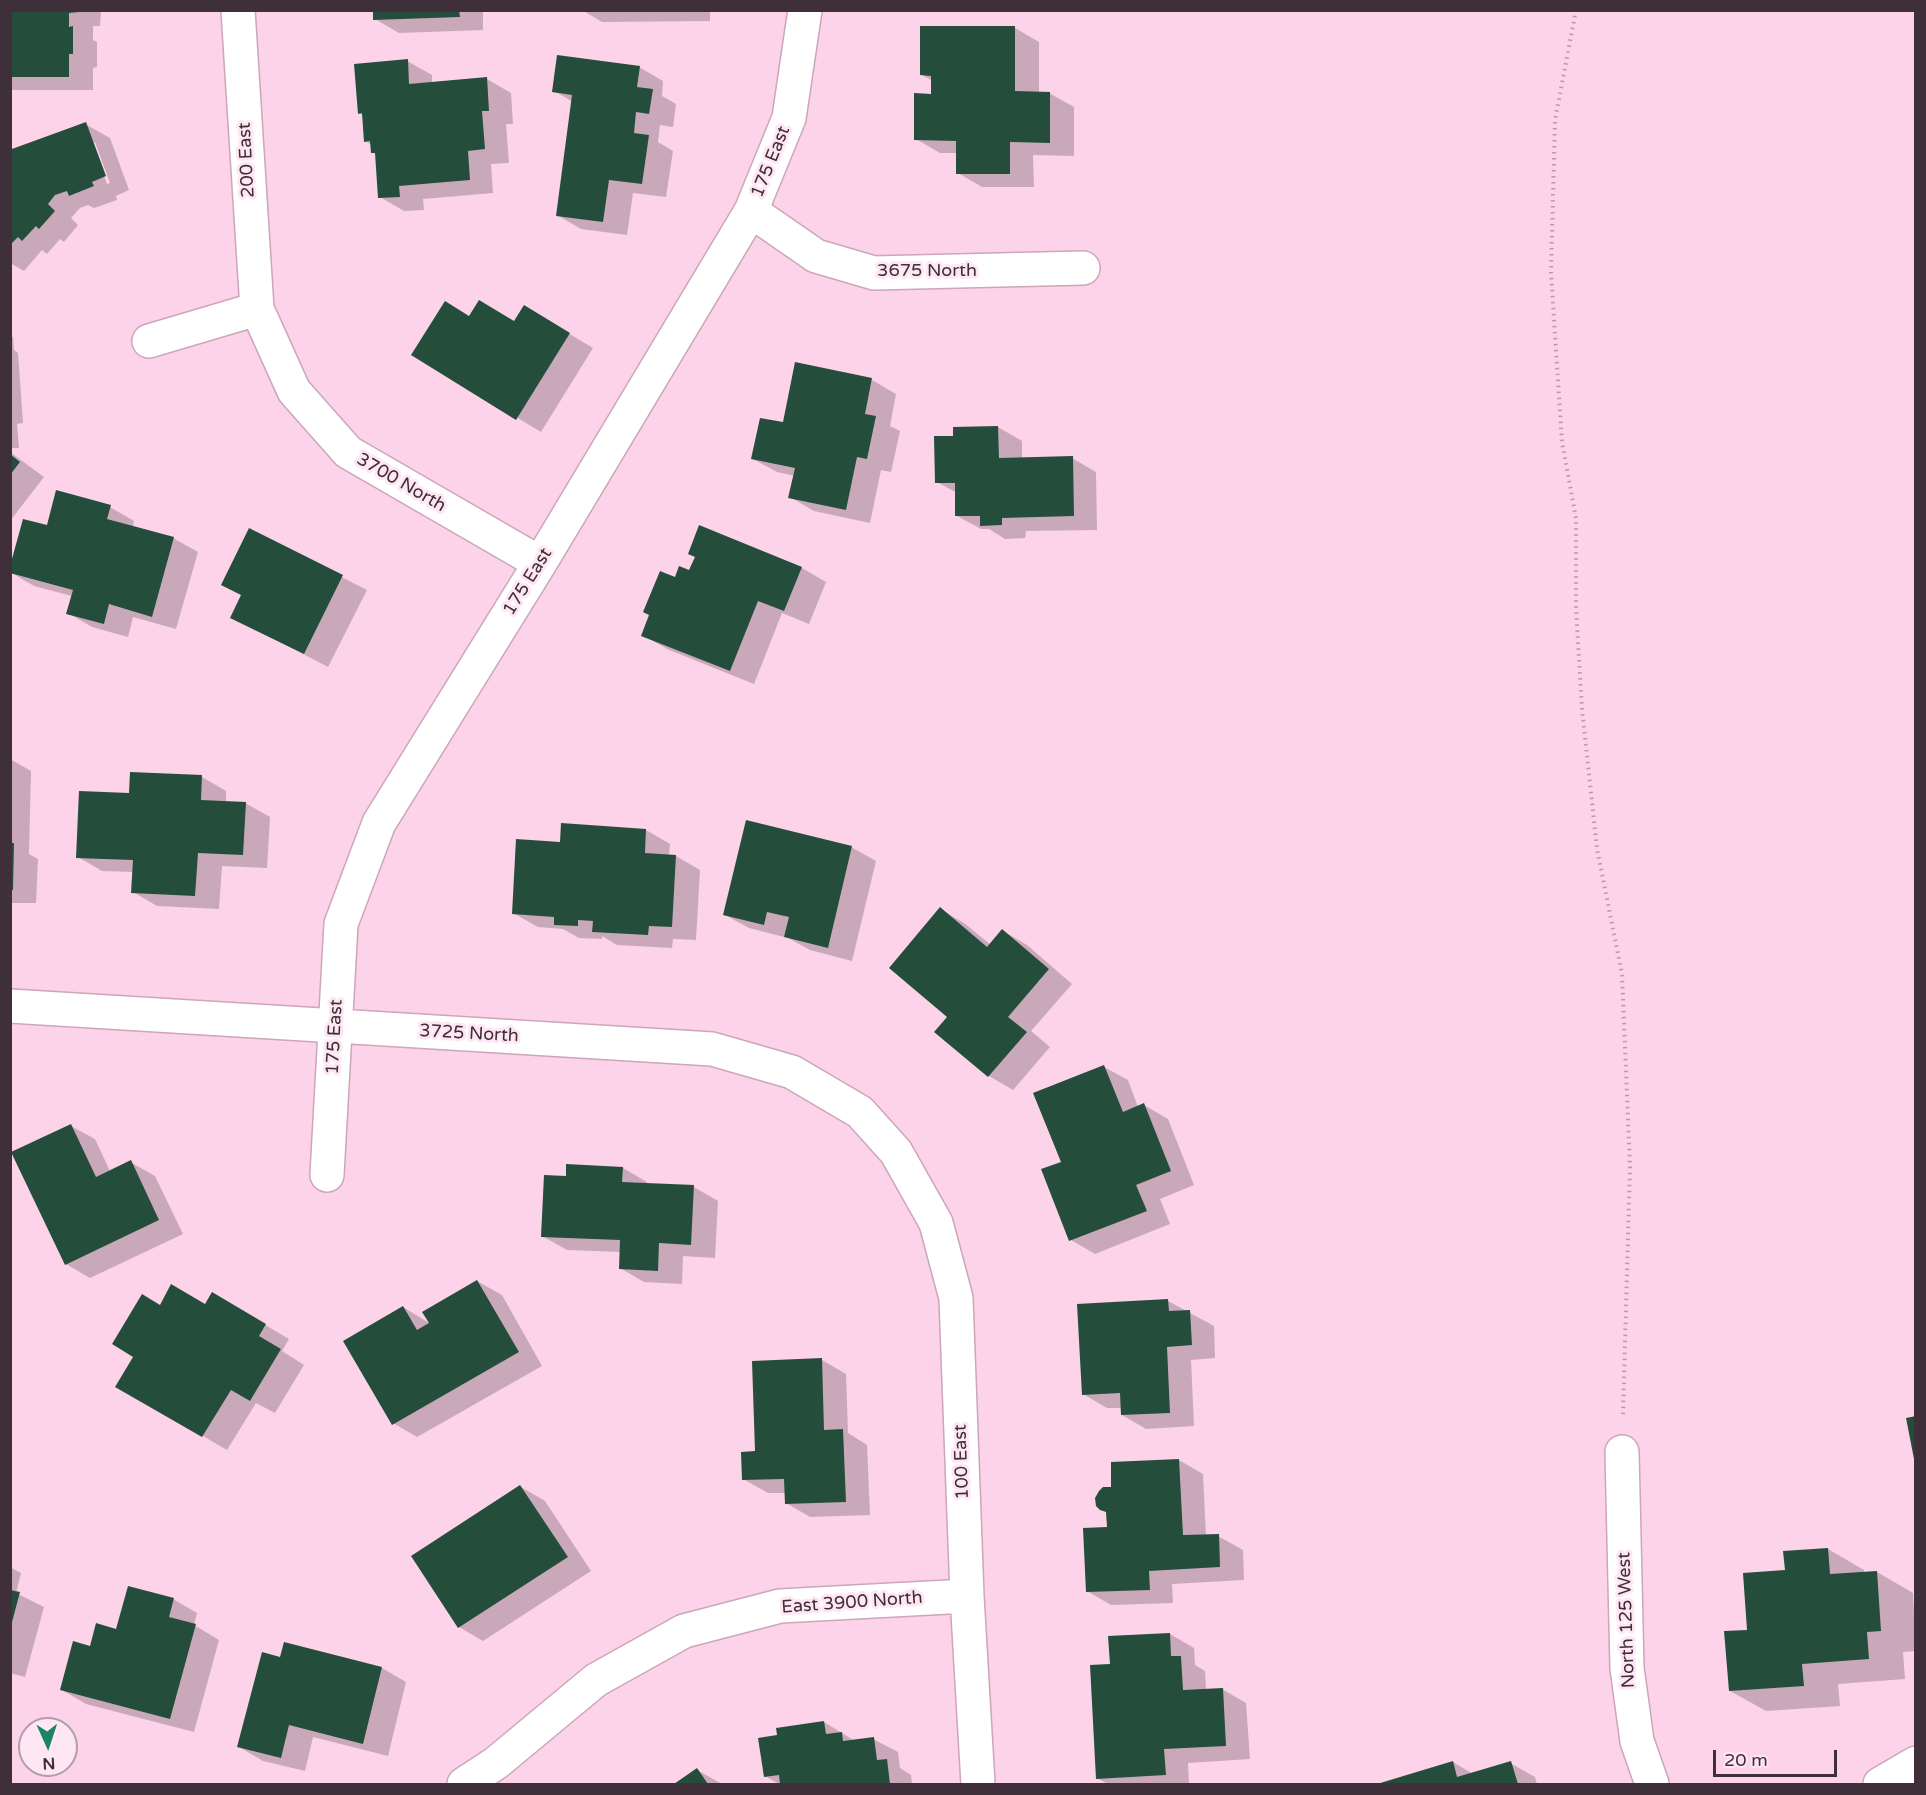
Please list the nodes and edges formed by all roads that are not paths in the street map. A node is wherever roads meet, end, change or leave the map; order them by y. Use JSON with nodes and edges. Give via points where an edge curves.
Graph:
{"nodes":[{"id":1,"x":238,"y":10,"type":"edge"},
{"id":2,"x":805,"y":10,"type":"edge"},
{"id":3,"x":752,"y":211,"type":"junction"},
{"id":4,"x":1083,"y":268,"type":"dead end"},
{"id":5,"x":256,"y":309,"type":"junction"},
{"id":6,"x":149,"y":341,"type":"dead end"},
{"id":7,"x":540,"y":563,"type":"junction"},
{"id":8,"x":10,"y":1006,"type":"edge"},
{"id":9,"x":336,"y":1026,"type":"junction"},
{"id":10,"x":896,"y":1152,"type":"joint"},
{"id":11,"x":327,"y":1175,"type":"dead end"},
{"id":12,"x":1622,"y":1452,"type":"road end"},
{"id":13,"x":968,"y":1596,"type":"junction"},
{"id":14,"x":1916,"y":1763,"type":"edge"},
{"id":15,"x":464,"y":1785,"type":"edge"},
{"id":16,"x":978,"y":1785,"type":"edge"},
{"id":17,"x":1652,"y":1785,"type":"edge"},
{"id":18,"x":1880,"y":1785,"type":"edge"}],
"edges":[{"from":1,"to":5,"type":"street","name":"200 East"},
{"from":2,"to":3,"type":"street","name":"175 East","via":[[789,118]]},
{"from":3,"to":4,"type":"street","name":"3675 North","via":[[816,256],[874,273]]},
{"from":3,"to":7,"type":"street","name":"175 East"},
{"from":5,"to":6,"type":"street"},
{"from":5,"to":7,"type":"street","name":"3700 North","via":[[294,391],[348,452]]},
{"from":7,"to":9,"type":"street","name":"175 East","via":[[379,823],[341,924]]},
{"from":8,"to":9,"type":"street","name":"3725 North"},
{"from":9,"to":10,"type":"street","name":"3725 North","via":[[712,1049],[792,1072],[860,1112]]},
{"from":9,"to":11,"type":"street","name":"175 East"},
{"from":10,"to":13,"type":"street","name":"100 East","via":[[936,1223],[956,1298]]},
{"from":12,"to":17,"type":"street","name":"North 125 West","via":[[1627,1668],[1637,1741]]},
{"from":13,"to":15,"type":"street","name":"East 3900 North","via":[[780,1606],[684,1631],[596,1680]]},
{"from":13,"to":16,"type":"street","name":"100 East"},
{"from":14,"to":18,"type":"street"}]}
